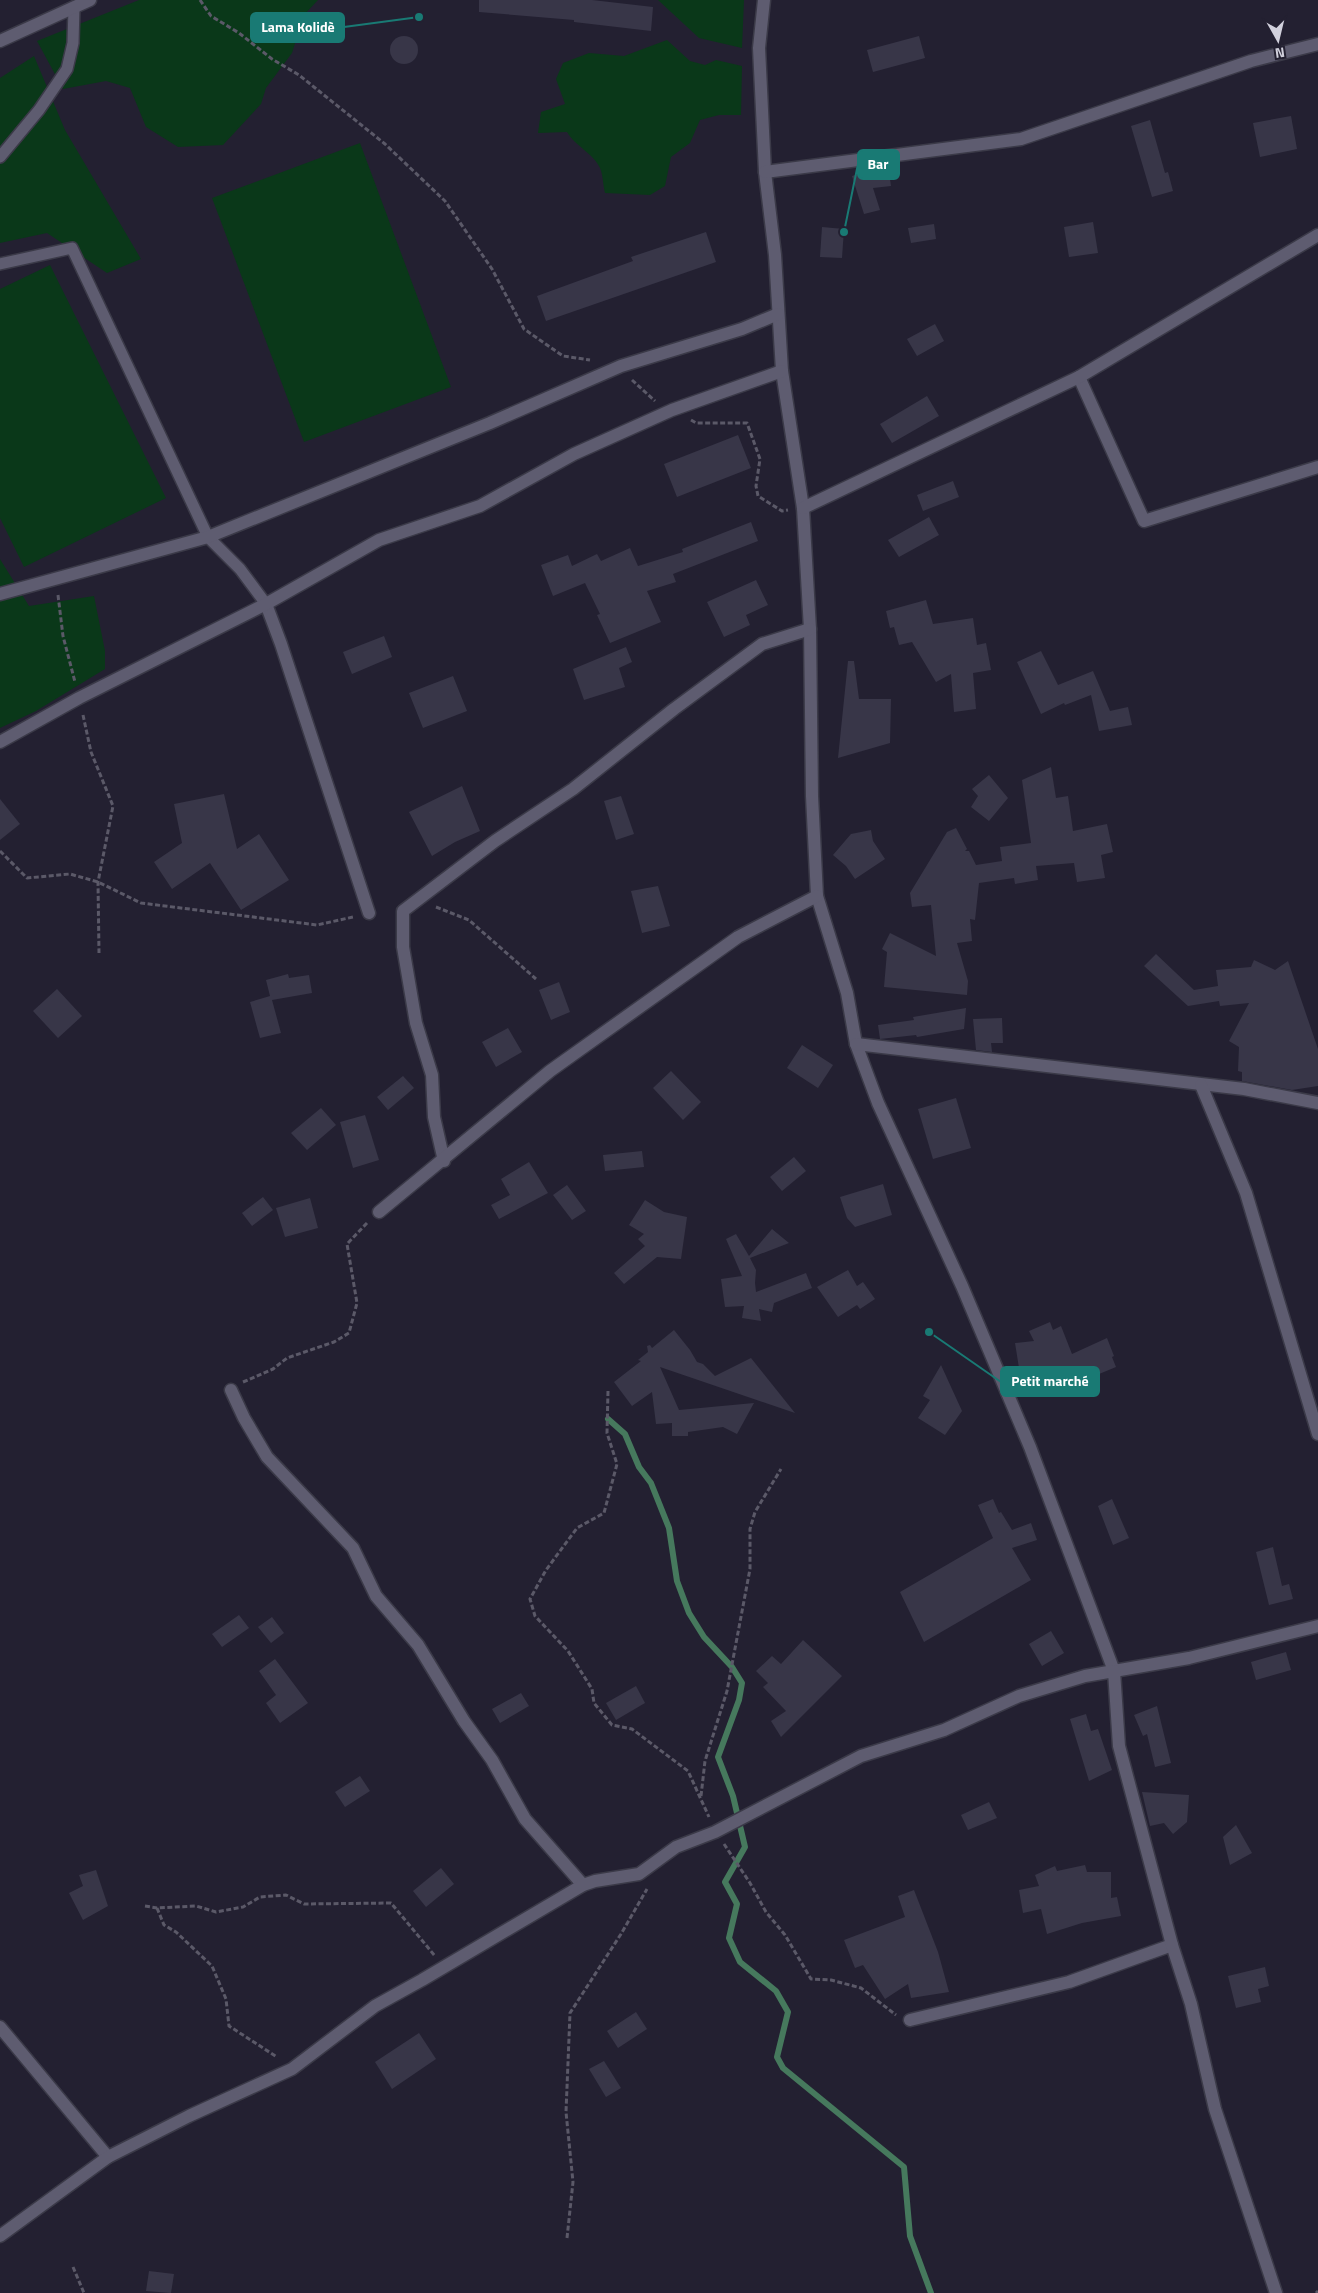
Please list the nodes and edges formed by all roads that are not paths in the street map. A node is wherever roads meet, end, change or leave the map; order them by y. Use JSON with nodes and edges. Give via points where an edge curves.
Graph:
{"nodes":[{"id":1,"x":90,"y":0,"type":"edge"},
{"id":2,"x":764,"y":0,"type":"edge"},
{"id":3,"x":72,"y":3,"type":"edge"},
{"id":4,"x":0,"y":41,"type":"edge"},
{"id":5,"x":1318,"y":44,"type":"edge"},
{"id":6,"x":0,"y":158,"type":"edge"},
{"id":7,"x":765,"y":172,"type":"junction"},
{"id":8,"x":1318,"y":235,"type":"edge"},
{"id":9,"x":0,"y":264,"type":"edge"},
{"id":10,"x":778,"y":314,"type":"junction"},
{"id":11,"x":782,"y":371,"type":"junction"},
{"id":12,"x":1079,"y":377,"type":"junction"},
{"id":13,"x":1318,"y":467,"type":"edge"},
{"id":14,"x":804,"y":508,"type":"junction"},
{"id":15,"x":208,"y":537,"type":"junction"},
{"id":16,"x":0,"y":594,"type":"edge"},
{"id":17,"x":266,"y":604,"type":"junction"},
{"id":18,"x":810,"y":628,"type":"junction"},
{"id":19,"x":0,"y":742,"type":"edge"},
{"id":20,"x":817,"y":896,"type":"junction"},
{"id":21,"x":369,"y":913,"type":"road end"},
{"id":22,"x":856,"y":1044,"type":"junction"},
{"id":23,"x":1201,"y":1085,"type":"junction"},
{"id":24,"x":1318,"y":1103,"type":"edge"},
{"id":25,"x":444,"y":1161,"type":"junction"},
{"id":26,"x":379,"y":1212,"type":"road end"},
{"id":27,"x":231,"y":1390,"type":"road end"},
{"id":28,"x":1312,"y":1391,"type":"edge"},
{"id":29,"x":1318,"y":1434,"type":"edge"},
{"id":30,"x":1318,"y":1626,"type":"edge"},
{"id":31,"x":1114,"y":1672,"type":"junction"},
{"id":32,"x":583,"y":1885,"type":"junction"},
{"id":33,"x":1172,"y":1945,"type":"junction"},
{"id":34,"x":910,"y":2020,"type":"road end"},
{"id":35,"x":0,"y":2027,"type":"edge"},
{"id":36,"x":108,"y":2157,"type":"junction"},
{"id":37,"x":0,"y":2236,"type":"edge"},
{"id":38,"x":1276,"y":2293,"type":"edge"}],
"edges":[{"from":1,"to":3,"type":"street"},
{"from":2,"to":7,"type":"street","via":[[759,48]]},
{"from":3,"to":4,"type":"street"},
{"from":3,"to":6,"type":"lane","via":[[73,43],[67,69]]},
{"from":5,"to":7,"type":"street","via":[[1251,61],[1021,140]]},
{"from":7,"to":10,"type":"street"},
{"from":8,"to":12,"type":"street"},
{"from":9,"to":15,"type":"lane","via":[[72,248]]},
{"from":10,"to":11,"type":"street"},
{"from":10,"to":15,"type":"street","via":[[621,366],[490,423]]},
{"from":11,"to":14,"type":"street"},
{"from":11,"to":17,"type":"street","via":[[672,410],[574,454],[480,506],[379,540]]},
{"from":12,"to":13,"type":"street","via":[[1144,522]]},
{"from":12,"to":14,"type":"street"},
{"from":14,"to":18,"type":"street"},
{"from":15,"to":16,"type":"street"},
{"from":15,"to":17,"type":"lane","via":[[240,570]]},
{"from":17,"to":19,"type":"street","via":[[79,698]]},
{"from":17,"to":21,"type":"street"},
{"from":18,"to":20,"type":"street"},
{"from":18,"to":25,"type":"street","via":[[762,644],[573,789],[495,841],[404,911],[403,947],[416,1024],[432,1075],[434,1117]]},
{"from":20,"to":22,"type":"street","via":[[847,993]]},
{"from":20,"to":25,"type":"street","via":[[730,943],[550,1072]]},
{"from":22,"to":23,"type":"street"},
{"from":22,"to":31,"type":"street","via":[[878,1103],[962,1286],[1030,1447]]},
{"from":23,"to":24,"type":"street","via":[[1244,1089]]},
{"from":23,"to":28,"type":"street","via":[[1246,1193]]},
{"from":25,"to":26,"type":"street"},
{"from":27,"to":32,"type":"street","via":[[267,1457],[353,1548],[376,1596],[418,1645],[492,1760],[525,1819]]},
{"from":28,"to":29,"type":"street"},
{"from":30,"to":31,"type":"street","via":[[1189,1658]]},
{"from":31,"to":32,"type":"street","via":[[1085,1676],[1019,1696],[944,1730],[861,1756],[715,1832],[676,1847],[639,1874]]},
{"from":31,"to":33,"type":"street","via":[[1119,1746]]},
{"from":32,"to":36,"type":"street","via":[[374,2006],[292,2069]]},
{"from":33,"to":34,"type":"street","via":[[1068,1982]]},
{"from":33,"to":38,"type":"street","via":[[1191,2004],[1215,2109]]},
{"from":35,"to":36,"type":"street"},
{"from":36,"to":37,"type":"street"}]}
